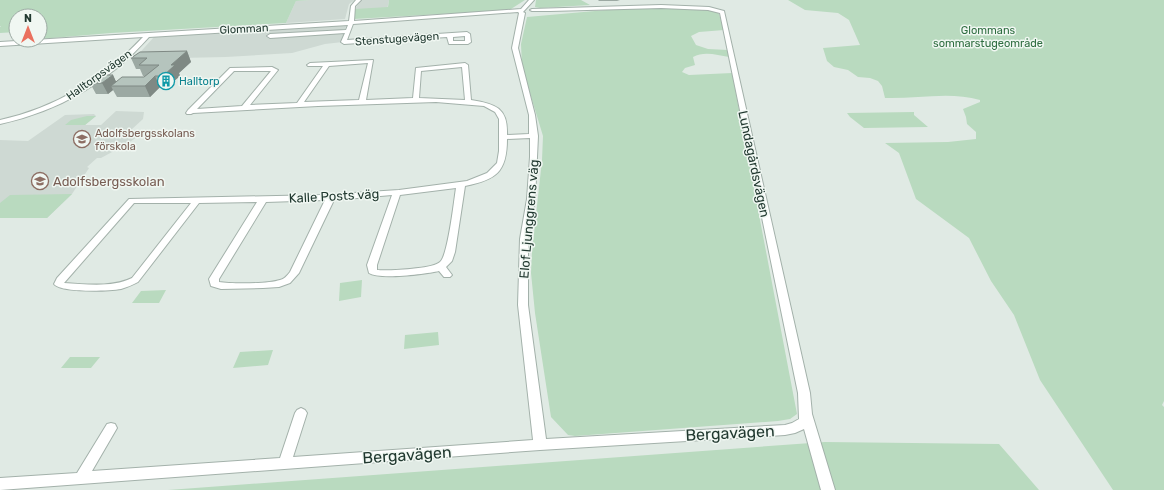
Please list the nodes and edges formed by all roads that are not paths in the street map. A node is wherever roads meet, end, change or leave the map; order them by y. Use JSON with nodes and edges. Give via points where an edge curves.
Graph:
{"nodes":[{"id":1,"x":359,"y":0,"type":"edge"},
{"id":2,"x":531,"y":1,"type":"edge"},
{"id":3,"x":530,"y":12,"type":"junction"},
{"id":4,"x":522,"y":13,"type":"junction"},
{"id":5,"x":351,"y":23,"type":"junction"},
{"id":6,"x":348,"y":31,"type":"junction"},
{"id":7,"x":148,"y":35,"type":"junction"},
{"id":8,"x":270,"y":36,"type":"dead end"},
{"id":9,"x":450,"y":36,"type":"dead end"},
{"id":10,"x":344,"y":42,"type":"junction"},
{"id":11,"x":336,"y":43,"type":"dead end"},
{"id":12,"x":0,"y":44,"type":"edge"},
{"id":13,"x":379,"y":61,"type":"dead end"},
{"id":14,"x":371,"y":62,"type":"junction"},
{"id":15,"x":327,"y":64,"type":"junction"},
{"id":16,"x":310,"y":65,"type":"dead end"},
{"id":17,"x":362,"y":101,"type":"junction"},
{"id":18,"x":415,"y":101,"type":"junction"},
{"id":19,"x":468,"y":102,"type":"junction"},
{"id":20,"x":298,"y":105,"type":"junction"},
{"id":21,"x":244,"y":108,"type":"junction"},
{"id":22,"x":0,"y":122,"type":"edge"},
{"id":23,"x":534,"y":136,"type":"junction"},
{"id":24,"x":503,"y":138,"type":"junction"},
{"id":25,"x":461,"y":184,"type":"junction"},
{"id":26,"x":397,"y":192,"type":"junction"},
{"id":27,"x":331,"y":197,"type":"junction"},
{"id":28,"x":264,"y":198,"type":"junction"},
{"id":29,"x":197,"y":200,"type":"junction"},
{"id":30,"x":441,"y":267,"type":"junction"},
{"id":31,"x":447,"y":275,"type":"dead end"},
{"id":32,"x":301,"y":414,"type":"dead end"},
{"id":33,"x":806,"y":414,"type":"junction"},
{"id":34,"x":111,"y":428,"type":"dead end"},
{"id":35,"x":540,"y":445,"type":"junction"},
{"id":36,"x":284,"y":464,"type":"junction"},
{"id":37,"x":80,"y":479,"type":"junction"},
{"id":38,"x":0,"y":484,"type":"edge"},
{"id":39,"x":828,"y":490,"type":"edge"}],
"edges":[{"from":1,"to":5,"type":"street","name":"Stenstugevägen","via":[[353,6]]},
{"from":2,"to":3,"type":"street"},
{"from":2,"to":4,"type":"street"},
{"from":3,"to":4,"type":"street"},
{"from":3,"to":4,"type":"street","name":"Lundagårdsvägen"},
{"from":3,"to":33,"type":"street","name":"Lundagårdsvägen","via":[[674,3],[708,5],[722,12],[804,392]]},
{"from":4,"to":5,"type":"street","name":"Glomman"},
{"from":4,"to":23,"type":"street","name":"Elof Ljunggrens väg","via":[[515,48],[532,115]]},
{"from":5,"to":6,"type":"street","name":"Stenstugevägen"},
{"from":5,"to":7,"type":"street","name":"Glomman"},
{"from":6,"to":8,"type":"street"},
{"from":6,"to":10,"type":"street","name":"Stenstugevägen"},
{"from":7,"to":12,"type":"street","name":"Glomman"},
{"from":7,"to":22,"type":"street","name":"Halltorpsvägen","via":[[118,64],[70,98],[38,113]]},
{"from":9,"to":10,"type":"street","name":"Stenstugevägen"},
{"from":10,"to":11,"type":"street","name":"Stenstugevägen"},
{"from":13,"to":14,"type":"street"},
{"from":14,"to":15,"type":"street"},
{"from":14,"to":17,"type":"street"},
{"from":15,"to":16,"type":"street"},
{"from":15,"to":20,"type":"street"},
{"from":17,"to":18,"type":"street","name":"Kalle Posts väg"},
{"from":17,"to":20,"type":"street","name":"Kalle Posts väg"},
{"from":18,"to":19,"type":"street","name":"Kalle Posts väg"},
{"from":18,"to":19,"type":"street","via":[[418,66],[465,62]]},
{"from":19,"to":24,"type":"street","name":"Kalle Posts väg","via":[[485,105],[497,111],[502,119]]},
{"from":20,"to":21,"type":"street","name":"Kalle Posts väg"},
{"from":21,"to":21,"type":"street","name":"Kalle Posts väg","via":[[275,70],[233,68],[189,113]]},
{"from":23,"to":24,"type":"street"},
{"from":23,"to":35,"type":"street","name":"Elof Ljunggrens väg","via":[[523,264],[523,305],[536,395]]},
{"from":24,"to":25,"type":"street","name":"Kalle Posts väg","via":[[504,154],[497,169],[488,176]]},
{"from":25,"to":26,"type":"street","name":"Kalle Posts väg"},
{"from":25,"to":30,"type":"street","via":[[448,260]]},
{"from":26,"to":27,"type":"street","name":"Kalle Posts väg"},
{"from":26,"to":30,"type":"street","via":[[372,271],[382,273]]},
{"from":27,"to":28,"type":"street","name":"Kalle Posts väg"},
{"from":27,"to":28,"type":"street","via":[[289,279],[280,283],[265,284],[214,284],[214,279]]},
{"from":28,"to":29,"type":"street","name":"Kalle Posts väg"},
{"from":29,"to":29,"type":"street","name":"Kalle Posts väg","via":[[131,283],[122,286],[59,284],[133,201]]},
{"from":30,"to":31,"type":"street"},
{"from":32,"to":36,"type":"street"},
{"from":33,"to":35,"type":"street","name":"Bergavägen","via":[[805,422],[800,426],[784,430]]},
{"from":33,"to":39,"type":"street","name":"Lundagårdsvägen"},
{"from":34,"to":37,"type":"street"},
{"from":35,"to":36,"type":"street","name":"Bergavägen"},
{"from":36,"to":37,"type":"street","name":"Bergavägen"},
{"from":37,"to":38,"type":"street","name":"Bergavägen"}]}
